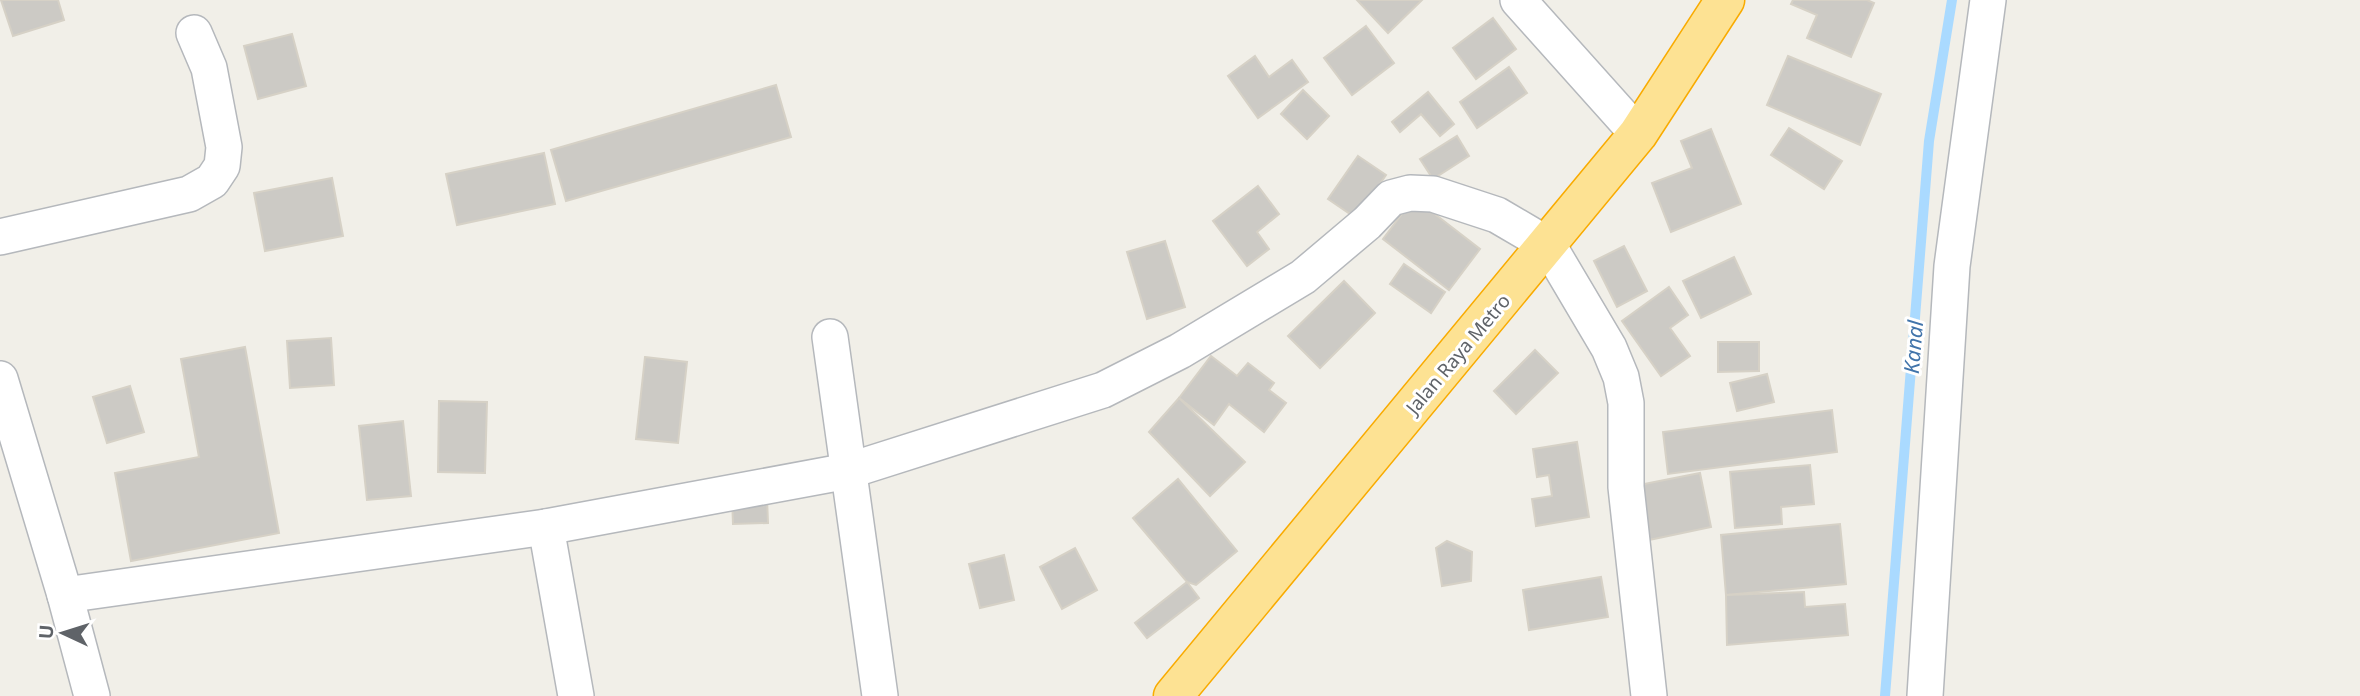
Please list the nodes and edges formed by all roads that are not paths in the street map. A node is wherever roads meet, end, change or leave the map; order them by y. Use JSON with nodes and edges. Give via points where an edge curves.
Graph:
{"nodes":[{"id":1,"x":1518,"y":0,"type":"edge"},
{"id":2,"x":1726,"y":0,"type":"edge"},
{"id":3,"x":1988,"y":0,"type":"edge"},
{"id":4,"x":194,"y":33,"type":"dead end"},
{"id":5,"x":1638,"y":134,"type":"junction"},
{"id":6,"x":0,"y":237,"type":"edge"},
{"id":7,"x":1548,"y":245,"type":"junction"},
{"id":8,"x":830,"y":337,"type":"dead end"},
{"id":9,"x":0,"y":379,"type":"edge"},
{"id":10,"x":848,"y":471,"type":"junction"},
{"id":11,"x":546,"y":527,"type":"junction"},
{"id":12,"x":65,"y":595,"type":"junction"},
{"id":13,"x":92,"y":696,"type":"edge"},
{"id":14,"x":576,"y":696,"type":"edge"},
{"id":15,"x":880,"y":696,"type":"edge"},
{"id":16,"x":1173,"y":696,"type":"edge"},
{"id":17,"x":1649,"y":696,"type":"edge"},
{"id":18,"x":1925,"y":696,"type":"edge"}],
"edges":[{"from":1,"to":5,"type":"street"},
{"from":2,"to":5,"type":"highway","name":"Jalan Raya Metro"},
{"from":3,"to":18,"type":"street","via":[[1952,266]]},
{"from":4,"to":6,"type":"street","via":[[209,68],[224,147],[222,166],[212,181],[189,194]]},
{"from":5,"to":7,"type":"highway","name":"Jalan Raya Metro"},
{"from":7,"to":10,"type":"street","via":[[1497,215],[1433,194],[1391,198],[1303,277],[1181,351],[1103,390]]},
{"from":7,"to":16,"type":"highway","name":"Jalan Raya Metro"},
{"from":7,"to":17,"type":"street","via":[[1609,348],[1621,377],[1626,403],[1626,487]]},
{"from":8,"to":10,"type":"street"},
{"from":9,"to":12,"type":"street"},
{"from":10,"to":11,"type":"street"},
{"from":10,"to":15,"type":"street"},
{"from":11,"to":12,"type":"street"},
{"from":11,"to":14,"type":"street"},
{"from":12,"to":13,"type":"street"}]}
